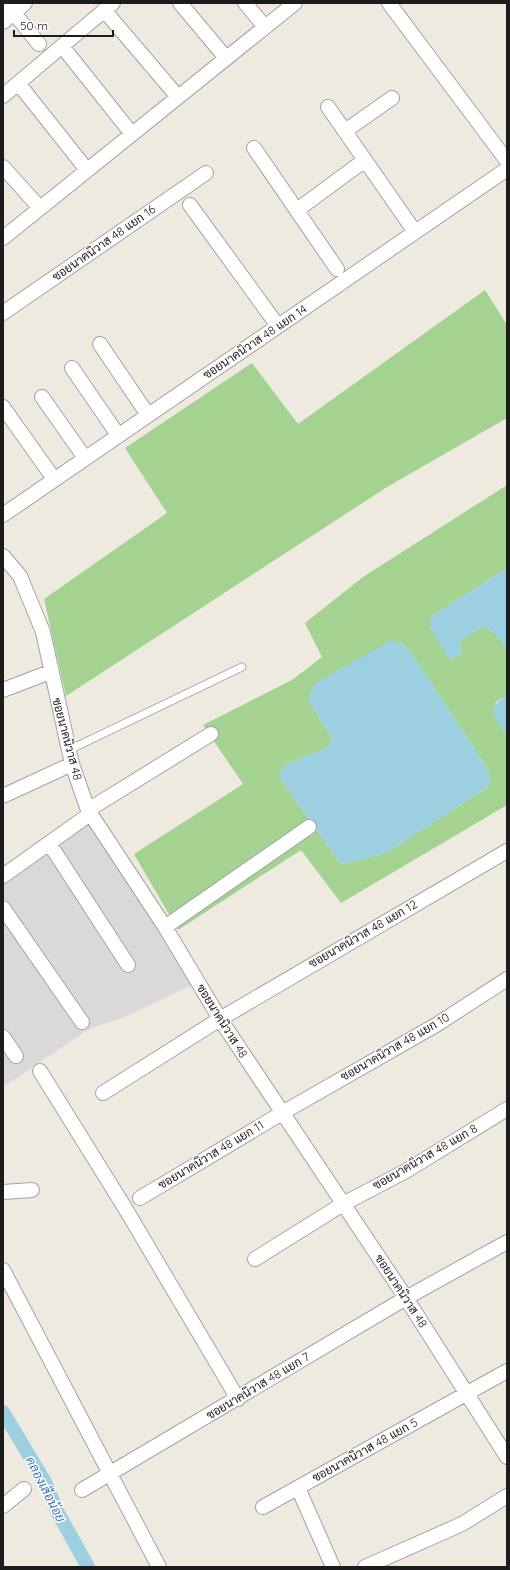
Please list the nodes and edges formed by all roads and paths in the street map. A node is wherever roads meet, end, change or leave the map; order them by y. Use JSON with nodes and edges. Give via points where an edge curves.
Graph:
{"nodes":[{"id":1,"x":25,"y":3,"type":"edge"},
{"id":2,"x":180,"y":3,"type":"edge"},
{"id":3,"x":245,"y":3,"type":"edge"},
{"id":4,"x":295,"y":3,"type":"edge"},
{"id":5,"x":389,"y":3,"type":"edge"},
{"id":6,"x":108,"y":7,"type":"edge"},
{"id":7,"x":10,"y":8,"type":"edge"},
{"id":8,"x":3,"y":22,"type":"edge"},
{"id":9,"x":265,"y":27,"type":"junction"},
{"id":10,"x":39,"y":44,"type":"dead end"},
{"id":11,"x":62,"y":46,"type":"junction"},
{"id":12,"x":226,"y":58,"type":"junction"},
{"id":13,"x":18,"y":83,"type":"junction"},
{"id":14,"x":3,"y":96,"type":"edge"},
{"id":15,"x":178,"y":97,"type":"junction"},
{"id":16,"x":392,"y":98,"type":"dead end"},
{"id":17,"x":328,"y":107,"type":"dead end"},
{"id":18,"x":345,"y":131,"type":"junction"},
{"id":19,"x":132,"y":134,"type":"junction"},
{"id":20,"x":254,"y":148,"type":"dead end"},
{"id":21,"x":365,"y":160,"type":"junction"},
{"id":22,"x":507,"y":161,"type":"edge"},
{"id":23,"x":3,"y":167,"type":"edge"},
{"id":24,"x":87,"y":170,"type":"junction"},
{"id":25,"x":507,"y":170,"type":"edge"},
{"id":26,"x":206,"y":173,"type":"dead end"},
{"id":27,"x":190,"y":205,"type":"dead end"},
{"id":28,"x":40,"y":208,"type":"junction"},
{"id":29,"x":297,"y":210,"type":"junction"},
{"id":30,"x":415,"y":232,"type":"junction"},
{"id":31,"x":3,"y":238,"type":"edge"},
{"id":32,"x":337,"y":270,"type":"dead end"},
{"id":33,"x":3,"y":313,"type":"edge"},
{"id":34,"x":278,"y":326,"type":"junction"},
{"id":35,"x":100,"y":344,"type":"dead end"},
{"id":36,"x":72,"y":368,"type":"dead end"},
{"id":37,"x":42,"y":397,"type":"dead end"},
{"id":38,"x":3,"y":407,"type":"edge"},
{"id":39,"x":148,"y":415,"type":"junction"},
{"id":40,"x":118,"y":436,"type":"junction"},
{"id":41,"x":85,"y":458,"type":"junction"},
{"id":42,"x":54,"y":479,"type":"junction"},
{"id":43,"x":3,"y":515,"type":"edge"},
{"id":44,"x":3,"y":556,"type":"edge"},
{"id":45,"x":242,"y":666,"type":"dead end"},
{"id":46,"x":50,"y":672,"type":"junction"},
{"id":47,"x":3,"y":690,"type":"edge"},
{"id":48,"x":211,"y":734,"type":"dead end"},
{"id":49,"x":69,"y":750,"type":"junction"},
{"id":50,"x":72,"y":764,"type":"junction"},
{"id":51,"x":3,"y":796,"type":"edge"},
{"id":52,"x":89,"y":812,"type":"junction"},
{"id":53,"x":309,"y":827,"type":"dead end"},
{"id":54,"x":49,"y":843,"type":"junction"},
{"id":55,"x":507,"y":851,"type":"edge"},
{"id":56,"x":3,"y":876,"type":"edge"},
{"id":57,"x":3,"y":908,"type":"edge"},
{"id":58,"x":165,"y":927,"type":"junction"},
{"id":59,"x":128,"y":965,"type":"dead end"},
{"id":60,"x":507,"y":979,"type":"edge"},
{"id":61,"x":220,"y":1019,"type":"junction"},
{"id":62,"x":82,"y":1022,"type":"dead end"},
{"id":63,"x":3,"y":1037,"type":"edge"},
{"id":64,"x":16,"y":1056,"type":"dead end"},
{"id":65,"x":40,"y":1071,"type":"dead end"},
{"id":66,"x":103,"y":1093,"type":"dead end"},
{"id":67,"x":507,"y":1109,"type":"edge"},
{"id":68,"x":282,"y":1113,"type":"junction"},
{"id":69,"x":32,"y":1190,"type":"dead end"},
{"id":70,"x":3,"y":1192,"type":"edge"},
{"id":71,"x":140,"y":1198,"type":"dead end"},
{"id":72,"x":343,"y":1204,"type":"junction"},
{"id":73,"x":507,"y":1242,"type":"edge"},
{"id":74,"x":254,"y":1259,"type":"dead end"},
{"id":75,"x":3,"y":1270,"type":"edge"},
{"id":76,"x":406,"y":1298,"type":"junction"},
{"id":77,"x":507,"y":1371,"type":"edge"},
{"id":78,"x":467,"y":1393,"type":"junction"},
{"id":79,"x":238,"y":1399,"type":"junction"},
{"id":80,"x":507,"y":1457,"type":"edge"},
{"id":81,"x":111,"y":1474,"type":"junction"},
{"id":82,"x":298,"y":1488,"type":"junction"},
{"id":83,"x":24,"y":1489,"type":"dead end"},
{"id":84,"x":82,"y":1490,"type":"dead end"},
{"id":85,"x":507,"y":1496,"type":"edge"},
{"id":86,"x":3,"y":1506,"type":"edge"},
{"id":87,"x":263,"y":1507,"type":"dead end"},
{"id":88,"x":158,"y":1567,"type":"edge"},
{"id":89,"x":333,"y":1567,"type":"edge"},
{"id":90,"x":365,"y":1567,"type":"edge"}],
"edges":[{"from":1,"to":7,"type":"street"},
{"from":2,"to":12,"type":"street"},
{"from":3,"to":9,"type":"street"},
{"from":4,"to":9,"type":"street"},
{"from":5,"to":22,"type":"street"},
{"from":6,"to":11,"type":"street"},
{"from":6,"to":15,"type":"street"},
{"from":7,"to":8,"type":"street"},
{"from":7,"to":10,"type":"street"},
{"from":9,"to":12,"type":"street"},
{"from":11,"to":13,"type":"street"},
{"from":11,"to":19,"type":"street"},
{"from":12,"to":15,"type":"street"},
{"from":13,"to":14,"type":"street"},
{"from":13,"to":24,"type":"street"},
{"from":15,"to":19,"type":"street"},
{"from":16,"to":18,"type":"street"},
{"from":17,"to":18,"type":"street"},
{"from":18,"to":21,"type":"street"},
{"from":19,"to":24,"type":"street"},
{"from":20,"to":29,"type":"street"},
{"from":21,"to":29,"type":"street"},
{"from":21,"to":30,"type":"street"},
{"from":23,"to":28,"type":"street"},
{"from":24,"to":28,"type":"street"},
{"from":25,"to":30,"type":"street","name":"ซอยนาคนิวาส 48 แยก 14"},
{"from":26,"to":33,"type":"street","name":"ซอยนาคนิวาส 48 แยก 16"},
{"from":27,"to":34,"type":"street"},
{"from":28,"to":31,"type":"street"},
{"from":29,"to":32,"type":"street"},
{"from":30,"to":34,"type":"street","name":"ซอยนาคนิวาส 48 แยก 14"},
{"from":34,"to":39,"type":"street","name":"ซอยนาคนิวาส 48 แยก 14"},
{"from":35,"to":39,"type":"street"},
{"from":36,"to":40,"type":"street"},
{"from":37,"to":41,"type":"street"},
{"from":38,"to":42,"type":"street"},
{"from":39,"to":40,"type":"street","name":"ซอยนาคนิวาส 48 แยก 14"},
{"from":40,"to":41,"type":"street","name":"ซอยนาคนิวาส 48 แยก 14"},
{"from":41,"to":42,"type":"street","name":"ซอยนาคนิวาส 48 แยก 14"},
{"from":42,"to":43,"type":"street","name":"ซอยนาคนิวาส 48 แยก 14"},
{"from":44,"to":46,"type":"street","name":"ซอยนาคนิวาส 48","via":[[20,576],[43,632]]},
{"from":45,"to":49,"type":"lane"},
{"from":46,"to":47,"type":"street"},
{"from":46,"to":49,"type":"street","name":"ซอยนาคนิวาส 48"},
{"from":48,"to":52,"type":"street"},
{"from":49,"to":50,"type":"street","name":"ซอยนาคนิวาส 48"},
{"from":50,"to":51,"type":"street"},
{"from":50,"to":52,"type":"street","name":"ซอยนาคนิวาส 48"},
{"from":52,"to":54,"type":"street"},
{"from":52,"to":58,"type":"street","name":"ซอยนาคนิวาส 48"},
{"from":53,"to":58,"type":"street"},
{"from":54,"to":56,"type":"street"},
{"from":54,"to":59,"type":"street"},
{"from":55,"to":61,"type":"street","name":"ซอยนาคนิวาส 48 แยก 12"},
{"from":57,"to":62,"type":"street"},
{"from":58,"to":61,"type":"street","name":"ซอยนาคนิวาส 48"},
{"from":60,"to":68,"type":"street","name":"ซอยนาคนิวาส 48 แยก 10","via":[[436,1025]]},
{"from":61,"to":66,"type":"street","name":"ซอยนาคนิวาส 48 แยก 12"},
{"from":61,"to":68,"type":"street","name":"ซอยนาคนิวาส 48"},
{"from":63,"to":64,"type":"street"},
{"from":65,"to":79,"type":"street"},
{"from":67,"to":72,"type":"street","name":"ซอยนาคนิวาส 48 แยก 8","via":[[406,1170]]},
{"from":68,"to":71,"type":"street","name":"ซอยนาคนิวาส 48 แยก 11"},
{"from":68,"to":72,"type":"street","name":"ซอยนาคนิวาส 48"},
{"from":69,"to":70,"type":"street"},
{"from":72,"to":74,"type":"street","name":"ซอยนาคนิวาส 48 แยก 8"},
{"from":72,"to":76,"type":"street","name":"ซอยนาคนิวาส 48"},
{"from":73,"to":76,"type":"street","name":"ซอยนาคนิวาส 48 แยก 7"},
{"from":75,"to":81,"type":"street"},
{"from":76,"to":78,"type":"street","name":"ซอยนาคนิวาส 48"},
{"from":76,"to":79,"type":"street","name":"ซอยนาคนิวาส 48 แยก 7"},
{"from":77,"to":78,"type":"street","name":"ซอยนาคนิวาส 48 แยก 5"},
{"from":78,"to":80,"type":"street","name":"ซอยนาคนิวาส 48"},
{"from":78,"to":82,"type":"street","name":"ซอยนาคนิวาส 48 แยก 5"},
{"from":79,"to":81,"type":"street","name":"ซอยนาคนิวาส 48 แยก 7"},
{"from":81,"to":84,"type":"street","name":"ซอยนาคนิวาส 48 แยก 7"},
{"from":81,"to":88,"type":"street"},
{"from":82,"to":87,"type":"street","name":"ซอยนาคนิวาส 48 แยก 5"},
{"from":82,"to":89,"type":"street"},
{"from":83,"to":86,"type":"street"},
{"from":85,"to":90,"type":"street","via":[[462,1524]]}]}
